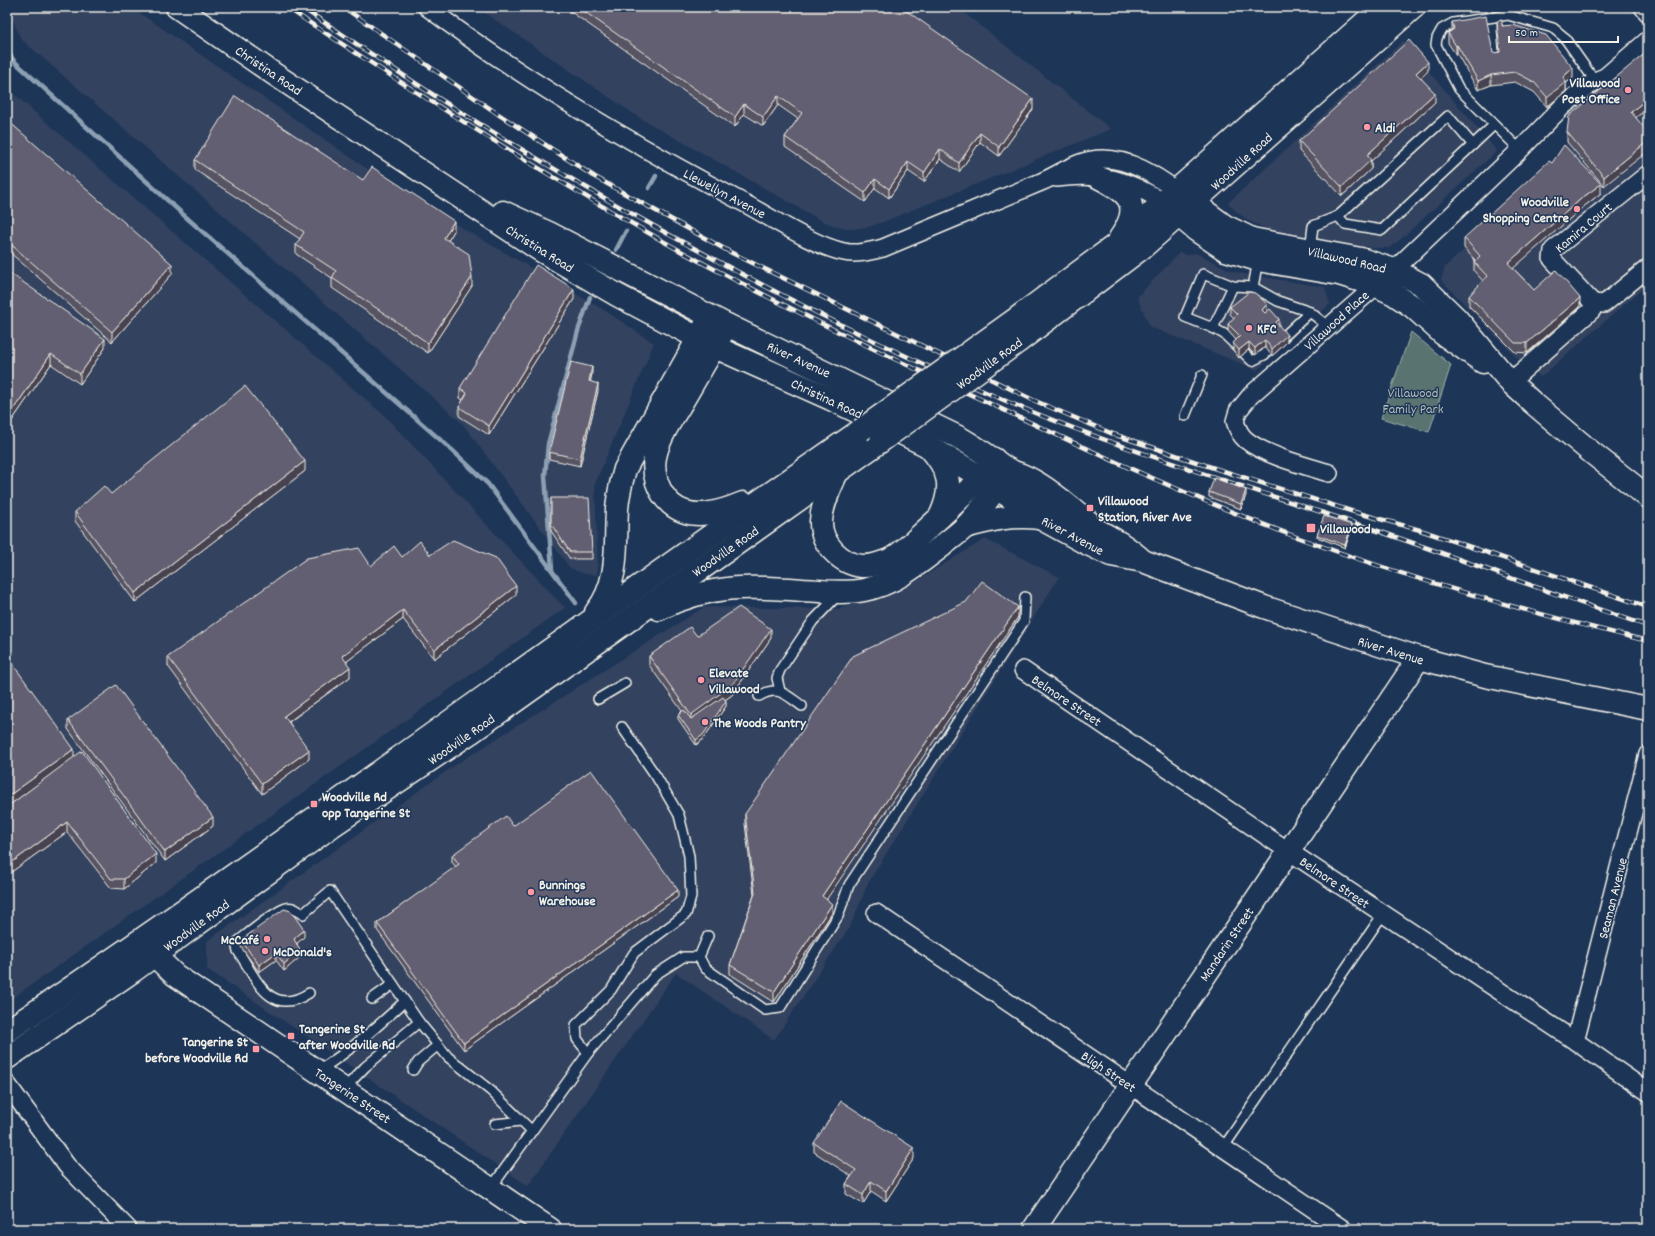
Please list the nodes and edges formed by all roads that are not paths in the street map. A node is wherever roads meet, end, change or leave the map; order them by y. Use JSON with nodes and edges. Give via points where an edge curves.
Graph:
{"nodes":[{"id":1,"x":177,"y":7,"type":"edge"},
{"id":2,"x":426,"y":7,"type":"edge"},
{"id":3,"x":1382,"y":7,"type":"edge"},
{"id":4,"x":1414,"y":7,"type":"edge"},
{"id":5,"x":1643,"y":7,"type":"edge"},
{"id":6,"x":1648,"y":13,"type":"edge"},
{"id":7,"x":1648,"y":40,"type":"edge"},
{"id":8,"x":1595,"y":81,"type":"junction"},
{"id":9,"x":1494,"y":125,"type":"junction"},
{"id":10,"x":1473,"y":145,"type":"junction"},
{"id":11,"x":1520,"y":150,"type":"junction"},
{"id":12,"x":1648,"y":174,"type":"edge"},
{"id":13,"x":1096,"y":176,"type":"junction"},
{"id":14,"x":1049,"y":179,"type":"junction"},
{"id":15,"x":440,"y":183,"type":"junction"},
{"id":16,"x":1179,"y":203,"type":"junction"},
{"id":17,"x":1338,"y":216,"type":"junction"},
{"id":18,"x":1114,"y":246,"type":"junction"},
{"id":19,"x":1309,"y":259,"type":"junction"},
{"id":20,"x":1258,"y":260,"type":"junction"},
{"id":21,"x":1648,"y":268,"type":"edge"},
{"id":22,"x":1394,"y":270,"type":"junction"},
{"id":23,"x":1375,"y":285,"type":"junction"},
{"id":24,"x":1233,"y":286,"type":"junction"},
{"id":25,"x":1253,"y":287,"type":"junction"},
{"id":26,"x":1593,"y":303,"type":"junction"},
{"id":27,"x":1310,"y":312,"type":"junction"},
{"id":28,"x":718,"y":321,"type":"junction"},
{"id":29,"x":1329,"y":327,"type":"junction"},
{"id":30,"x":1213,"y":328,"type":"junction"},
{"id":31,"x":1014,"y":333,"type":"junction"},
{"id":32,"x":706,"y":343,"type":"junction"},
{"id":33,"x":1202,"y":375,"type":"dead end"},
{"id":34,"x":1510,"y":382,"type":"junction"},
{"id":35,"x":1185,"y":416,"type":"dead end"},
{"id":36,"x":928,"y":446,"type":"junction"},
{"id":37,"x":1002,"y":464,"type":"junction"},
{"id":38,"x":837,"y":472,"type":"junction"},
{"id":39,"x":1329,"y":473,"type":"dead end"},
{"id":40,"x":989,"y":482,"type":"junction"},
{"id":41,"x":775,"y":490,"type":"junction"},
{"id":42,"x":1648,"y":497,"type":"edge"},
{"id":43,"x":940,"y":518,"type":"junction"},
{"id":44,"x":1040,"y":518,"type":"junction"},
{"id":45,"x":965,"y":527,"type":"junction"},
{"id":46,"x":1143,"y":561,"type":"junction"},
{"id":47,"x":841,"y":592,"type":"junction"},
{"id":48,"x":1025,"y":597,"type":"dead end"},
{"id":49,"x":586,"y":624,"type":"junction"},
{"id":50,"x":607,"y":635,"type":"junction"},
{"id":51,"x":1419,"y":658,"type":"junction"},
{"id":52,"x":1023,"y":670,"type":"dead end"},
{"id":53,"x":625,"y":683,"type":"dead end"},
{"id":54,"x":780,"y":691,"type":"junction"},
{"id":55,"x":759,"y":696,"type":"dead end"},
{"id":56,"x":598,"y":699,"type":"dead end"},
{"id":57,"x":802,"y":706,"type":"dead end"},
{"id":58,"x":1648,"y":710,"type":"edge"},
{"id":59,"x":622,"y":727,"type":"dead end"},
{"id":60,"x":1648,"y":754,"type":"edge"},
{"id":61,"x":1288,"y":851,"type":"junction"},
{"id":62,"x":876,"y":913,"type":"dead end"},
{"id":63,"x":1383,"y":914,"type":"junction"},
{"id":64,"x":708,"y":936,"type":"dead end"},
{"id":65,"x":149,"y":947,"type":"junction"},
{"id":66,"x":699,"y":957,"type":"junction"},
{"id":67,"x":393,"y":984,"type":"junction"},
{"id":68,"x":309,"y":993,"type":"dead end"},
{"id":69,"x":372,"y":999,"type":"dead end"},
{"id":70,"x":405,"y":1001,"type":"junction"},
{"id":71,"x":419,"y":1022,"type":"junction"},
{"id":72,"x":7,"y":1031,"type":"edge"},
{"id":73,"x":1576,"y":1041,"type":"junction"},
{"id":74,"x":438,"y":1045,"type":"junction"},
{"id":75,"x":588,"y":1053,"type":"junction"},
{"id":76,"x":7,"y":1058,"type":"edge"},
{"id":77,"x":413,"y":1070,"type":"dead end"},
{"id":78,"x":318,"y":1072,"type":"junction"},
{"id":79,"x":7,"y":1084,"type":"edge"},
{"id":80,"x":1131,"y":1086,"type":"junction"},
{"id":81,"x":344,"y":1089,"type":"junction"},
{"id":82,"x":1648,"y":1092,"type":"edge"},
{"id":83,"x":522,"y":1121,"type":"junction"},
{"id":84,"x":495,"y":1124,"type":"dead end"},
{"id":85,"x":532,"y":1131,"type":"junction"},
{"id":86,"x":1223,"y":1148,"type":"junction"},
{"id":87,"x":491,"y":1188,"type":"junction"},
{"id":88,"x":128,"y":1229,"type":"edge"},
{"id":89,"x":550,"y":1229,"type":"edge"},
{"id":90,"x":1034,"y":1229,"type":"edge"},
{"id":91,"x":1343,"y":1229,"type":"edge"}],
"edges":[{"from":1,"to":15,"type":"main road","name":"Christina Road"},
{"from":2,"to":14,"type":"street","name":"Llewellyn Avenue","via":[[589,117],[663,160],[814,240],[845,252],[865,252],[883,248]]},
{"from":3,"to":16,"type":"main road","name":"Woodville Road"},
{"from":4,"to":16,"type":"main road","name":"Woodville Road"},
{"from":5,"to":6,"type":"street"},
{"from":7,"to":8,"type":"street","name":"Villawood Place","via":[[1605,77]]},
{"from":8,"to":9,"type":"lane","via":[[1564,37],[1553,28],[1508,15],[1453,23],[1442,29],[1436,45],[1459,89]]},
{"from":8,"to":11,"type":"street","name":"Villawood Place","via":[[1563,106]]},
{"from":9,"to":10,"type":"lane"},
{"from":9,"to":11,"type":"lane"},
{"from":10,"to":17,"type":"lane","via":[[1382,230],[1345,224]]},
{"from":10,"to":17,"type":"lane","via":[[1448,116]]},
{"from":11,"to":22,"type":"street","name":"Villawood Place"},
{"from":12,"to":26,"type":"street","name":"Kamira Court","via":[[1553,250],[1552,259]]},
{"from":13,"to":14,"type":"street","name":"Llewellyn Avenue"},
{"from":13,"to":16,"type":"street","name":"Llewellyn Avenue","via":[[1130,183]]},
{"from":13,"to":18,"type":"main road","via":[[1121,189],[1129,199],[1129,221]]},
{"from":14,"to":16,"type":"street","name":"Llewellyn Avenue","via":[[1076,164],[1102,159],[1117,160],[1148,173]]},
{"from":15,"to":28,"type":"main road","name":"River Avenue","via":[[548,233]]},
{"from":15,"to":32,"type":"main road","name":"Christina Road","via":[[540,250]]},
{"from":16,"to":18,"type":"main road","name":"Woodville Road"},
{"from":16,"to":19,"type":"main road","name":"Villawood Road","via":[[1238,234]]},
{"from":16,"to":20,"type":"main road","name":"Villawood Road","via":[[1196,230],[1226,250]]},
{"from":16,"to":31,"type":"main road","name":"Woodville Road","via":[[1142,248]]},
{"from":17,"to":19,"type":"lane","via":[[1312,226]]},
{"from":18,"to":31,"type":"main road","name":"Woodville Road"},
{"from":19,"to":20,"type":"main road","name":"Villawood Road"},
{"from":19,"to":22,"type":"main road","name":"Villawood Road","via":[[1361,259]]},
{"from":19,"to":23,"type":"main road","name":"Villawood Road","via":[[1339,274]]},
{"from":20,"to":25,"type":"lane"},
{"from":21,"to":26,"type":"street","via":[[1604,304]]},
{"from":22,"to":23,"type":"street","name":"Villawood Place"},
{"from":22,"to":34,"type":"main road","name":"Villawood Road","via":[[1428,290],[1457,318]]},
{"from":23,"to":29,"type":"street","name":"Villawood Place"},
{"from":23,"to":34,"type":"main road","name":"Villawood Road","via":[[1412,306],[1443,334]]},
{"from":24,"to":25,"type":"lane"},
{"from":24,"to":30,"type":"lane"},
{"from":24,"to":30,"type":"lane","via":[[1203,274],[1185,317]]},
{"from":25,"to":27,"type":"lane","via":[[1278,302]]},
{"from":26,"to":34,"type":"street","via":[[1592,310]]},
{"from":27,"to":29,"type":"lane"},
{"from":27,"to":30,"type":"lane","via":[[1264,355],[1252,361],[1224,334]]},
{"from":28,"to":32,"type":"main road"},
{"from":28,"to":37,"type":"main road","name":"River Avenue","via":[[938,426]]},
{"from":29,"to":39,"type":"street","name":"Villawood Place","via":[[1251,396],[1238,411],[1235,421],[1237,430],[1246,440],[1265,450]]},
{"from":31,"to":38,"type":"main road","name":"Woodville Road","bridge":true,"via":[[881,441]]},
{"from":31,"to":41,"type":"main road","name":"Woodville Road","bridge":true,"via":[[861,430]]},
{"from":32,"to":36,"type":"main road","name":"Christina Road"},
{"from":32,"to":41,"type":"main road","via":[[655,458],[658,485],[663,497],[674,507],[701,515],[733,508]]},
{"from":32,"to":49,"type":"main road","via":[[625,470],[619,487],[613,576],[604,603]]},
{"from":33,"to":35,"type":"lane"},
{"from":34,"to":42,"type":"main road","name":"Villawood Road"},
{"from":36,"to":40,"type":"main road","name":"River Avenue"},
{"from":36,"to":43,"type":"main road","via":[[943,465],[947,476],[949,494]]},
{"from":37,"to":40,"type":"main road"},
{"from":37,"to":46,"type":"main road","name":"River Avenue","via":[[1066,512],[1120,542]]},
{"from":38,"to":43,"type":"main road","via":[[822,510],[821,522],[823,536],[830,547],[849,562],[863,566],[876,565],[890,559]]},
{"from":38,"to":50,"type":"main road","name":"Woodville Road"},
{"from":40,"to":43,"type":"main road"},
{"from":40,"to":44,"type":"main road","name":"River Avenue"},
{"from":40,"to":45,"type":"main road"},
{"from":41,"to":49,"type":"main road","name":"Woodville Road"},
{"from":44,"to":45,"type":"main road","via":[[996,518]]},
{"from":44,"to":46,"type":"main road","name":"River Avenue","via":[[1111,555]]},
{"from":45,"to":47,"type":"main road","via":[[907,574],[863,590]]},
{"from":46,"to":51,"type":"main road","name":"River Avenue","via":[[1264,607]]},
{"from":47,"to":50,"type":"main road","via":[[736,587],[716,589],[672,602]]},
{"from":47,"to":54,"type":"lane","via":[[813,621],[780,670],[777,678]]},
{"from":48,"to":66,"type":"lane","via":[[1024,621],[849,885],[838,916],[780,1008],[765,1010],[705,968]]},
{"from":49,"to":65,"type":"main road","name":"Woodville Road"},
{"from":50,"to":65,"type":"main road","name":"Woodville Road","via":[[470,733]]},
{"from":51,"to":58,"type":"main road","name":"River Avenue","via":[[1479,674]]},
{"from":51,"to":61,"type":"main road","name":"Mandarin Street"},
{"from":52,"to":61,"type":"street","name":"Belmore Street"},
{"from":53,"to":56,"type":"lane"},
{"from":54,"to":55,"type":"lane","via":[[769,690]]},
{"from":54,"to":57,"type":"lane"},
{"from":59,"to":75,"type":"lane","via":[[679,815],[689,856],[691,896],[686,914],[634,953],[611,990],[576,1025],[577,1039]]},
{"from":60,"to":73,"type":"street","name":"Seaman Avenue"},
{"from":61,"to":63,"type":"street","name":"Belmore Street"},
{"from":61,"to":80,"type":"main road","name":"Mandarin Street"},
{"from":62,"to":80,"type":"street","name":"Bligh Street"},
{"from":63,"to":73,"type":"street","name":"Belmore Street"},
{"from":63,"to":86,"type":"lane"},
{"from":64,"to":66,"type":"lane"},
{"from":65,"to":72,"type":"main road","name":"Woodville Road"},
{"from":65,"to":76,"type":"main road","name":"Woodville Road"},
{"from":65,"to":78,"type":"main road","name":"Tangerine Street","via":[[175,975]]},
{"from":66,"to":75,"type":"lane","via":[[683,957],[656,975]]},
{"from":67,"to":68,"type":"lane","via":[[330,891],[303,914],[287,908],[236,943],[238,951],[268,995],[283,1002],[297,1001]]},
{"from":67,"to":69,"type":"lane"},
{"from":67,"to":70,"type":"lane"},
{"from":70,"to":71,"type":"lane"},
{"from":70,"to":78,"type":"lane","via":[[340,1058]]},
{"from":71,"to":74,"type":"lane"},
{"from":71,"to":81,"type":"lane","via":[[365,1067]]},
{"from":73,"to":82,"type":"street","name":"Belmore Street"},
{"from":74,"to":77,"type":"lane","via":[[418,1062]]},
{"from":74,"to":83,"type":"lane","via":[[448,1057],[491,1091]]},
{"from":75,"to":85,"type":"lane"},
{"from":78,"to":81,"type":"main road","name":"Tangerine Street"},
{"from":79,"to":88,"type":"street","via":[[67,1166]]},
{"from":80,"to":86,"type":"street","name":"Bligh Street"},
{"from":80,"to":90,"type":"main road","name":"Mandarin Street"},
{"from":81,"to":87,"type":"main road","name":"Tangerine Street"},
{"from":83,"to":84,"type":"lane"},
{"from":83,"to":85,"type":"lane"},
{"from":85,"to":87,"type":"lane"},
{"from":86,"to":91,"type":"street","name":"Bligh Street"},
{"from":87,"to":89,"type":"main road","name":"Tangerine Street"}]}
